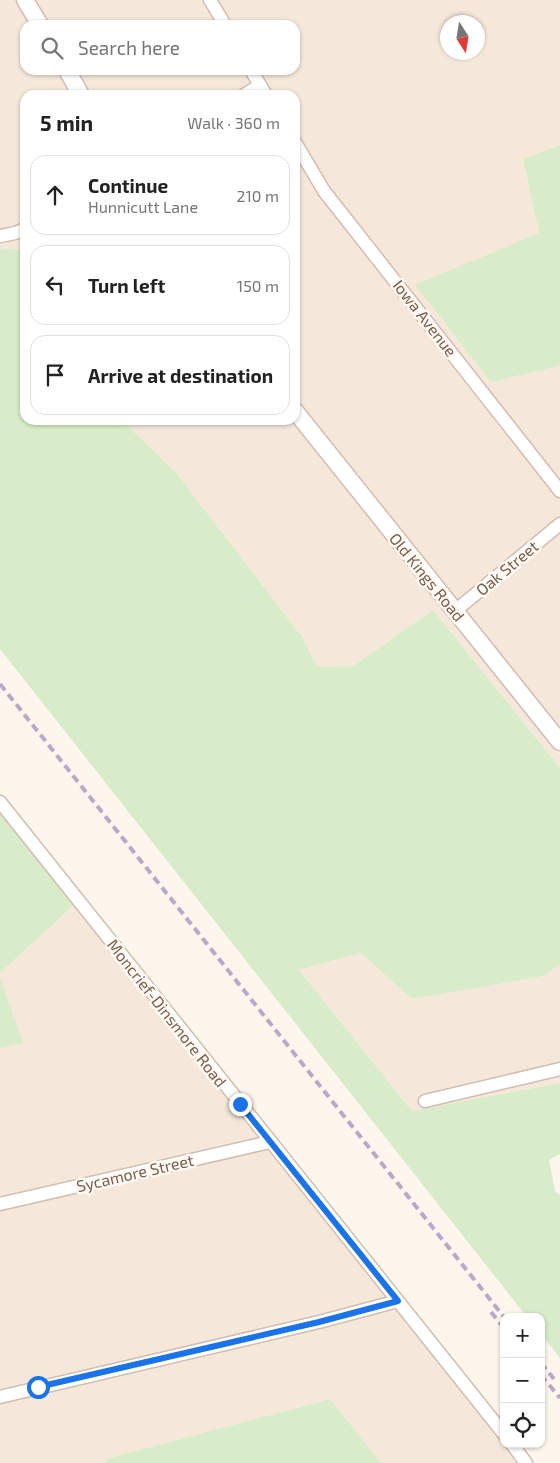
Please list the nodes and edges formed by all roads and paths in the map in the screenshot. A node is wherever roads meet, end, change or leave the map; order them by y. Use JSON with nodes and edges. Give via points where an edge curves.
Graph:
{"nodes":[{"id":1,"x":25,"y":0,"type":"edge"},
{"id":2,"x":210,"y":0,"type":"edge"},
{"id":3,"x":37,"y":20,"type":"edge"},
{"id":4,"x":222,"y":20,"type":"edge"},
{"id":5,"x":69,"y":75,"type":"edge"},
{"id":6,"x":254,"y":75,"type":"edge"},
{"id":7,"x":78,"y":90,"type":"edge"},
{"id":8,"x":263,"y":90,"type":"edge"},
{"id":9,"x":300,"y":150,"type":"edge"},
{"id":10,"x":20,"y":232,"type":"edge"},
{"id":11,"x":0,"y":236,"type":"edge"},
{"id":12,"x":300,"y":417,"type":"edge"},
{"id":13,"x":560,"y":490,"type":"edge"},
{"id":14,"x":560,"y":524,"type":"edge"},
{"id":15,"x":455,"y":611,"type":"junction"},
{"id":16,"x":560,"y":742,"type":"edge"},
{"id":17,"x":0,"y":802,"type":"edge"},
{"id":18,"x":560,"y":1070,"type":"edge"},
{"id":19,"x":425,"y":1101,"type":"dead end"},
{"id":20,"x":270,"y":1142,"type":"junction"},
{"id":21,"x":0,"y":1204,"type":"edge"},
{"id":22,"x":398,"y":1301,"type":"junction"},
{"id":23,"x":0,"y":1397,"type":"edge"},
{"id":24,"x":500,"y":1429,"type":"edge"},
{"id":25,"x":515,"y":1448,"type":"edge"},
{"id":26,"x":526,"y":1463,"type":"edge"}],
"edges":[{"from":1,"to":3,"type":"street"},
{"from":2,"to":4,"type":"street"},
{"from":5,"to":7,"type":"street"},
{"from":6,"to":8,"type":"street"},
{"from":9,"to":13,"type":"street","name":"Iowa Avenue","via":[[324,191]]},
{"from":10,"to":11,"type":"street"},
{"from":12,"to":15,"type":"street","name":"Old Kings Road"},
{"from":14,"to":15,"type":"street","name":"Oak Street"},
{"from":15,"to":16,"type":"street","name":"Old Kings Road"},
{"from":17,"to":20,"type":"street","name":"Moncrief-Dinsmore Road"},
{"from":18,"to":19,"type":"street"},
{"from":20,"to":21,"type":"street","name":"Sycamore Street"},
{"from":20,"to":22,"type":"street","name":"Moncrief-Dinsmore Road"},
{"from":22,"to":23,"type":"street"},
{"from":22,"to":24,"type":"street","name":"Moncrief-Dinsmore Road"},
{"from":25,"to":26,"type":"street"}]}
